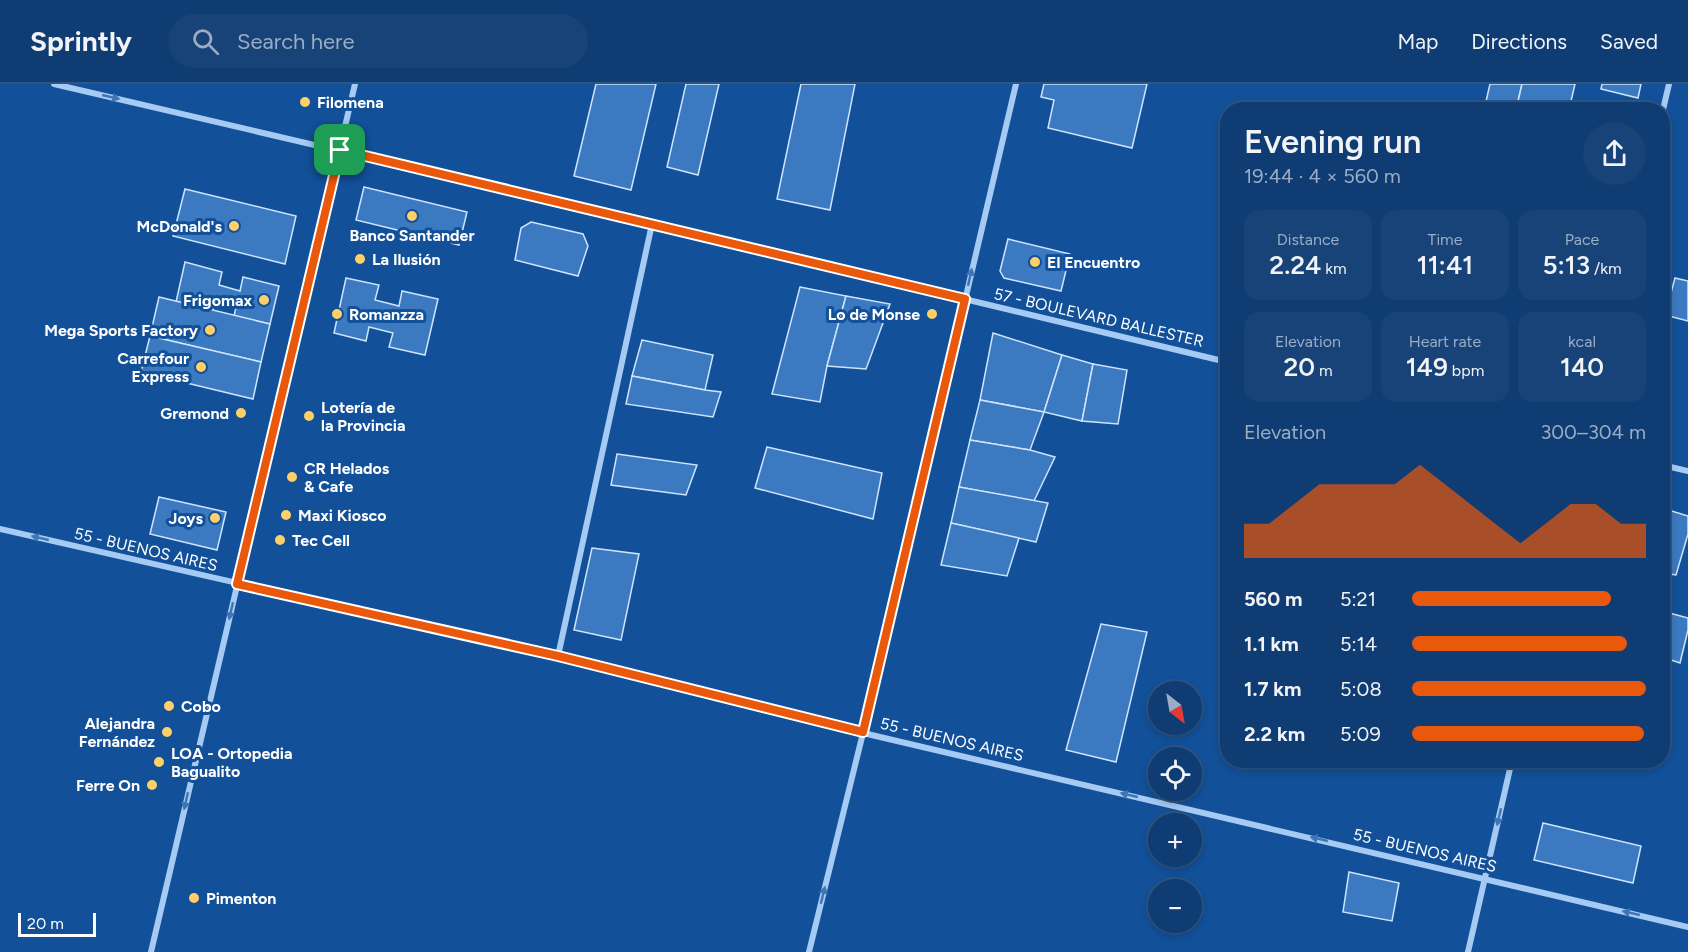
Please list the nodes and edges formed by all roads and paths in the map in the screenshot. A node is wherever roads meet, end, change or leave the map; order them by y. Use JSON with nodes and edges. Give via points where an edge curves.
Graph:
{"nodes":[{"id":1,"x":54,"y":84,"type":"edge"},
{"id":2,"x":355,"y":84,"type":"edge"},
{"id":3,"x":1016,"y":84,"type":"edge"},
{"id":4,"x":1669,"y":84,"type":"edge"},
{"id":5,"x":1665,"y":102,"type":"edge"},
{"id":6,"x":340,"y":150,"type":"junction"},
{"id":7,"x":652,"y":224,"type":"junction"},
{"id":8,"x":965,"y":299,"type":"junction"},
{"id":9,"x":1220,"y":360,"type":"edge"},
{"id":10,"x":1670,"y":467,"type":"edge"},
{"id":11,"x":1688,"y":471,"type":"edge"},
{"id":12,"x":0,"y":529,"type":"edge"},
{"id":13,"x":237,"y":584,"type":"junction"},
{"id":14,"x":558,"y":656,"type":"junction"},
{"id":15,"x":863,"y":732,"type":"junction"},
{"id":16,"x":1510,"y":768,"type":"edge"},
{"id":17,"x":1485,"y":878,"type":"junction"},
{"id":18,"x":1688,"y":927,"type":"edge"},
{"id":19,"x":151,"y":952,"type":"edge"},
{"id":20,"x":809,"y":952,"type":"edge"},
{"id":21,"x":1468,"y":952,"type":"edge"}],
"edges":[{"from":1,"to":6,"type":"street","name":"57 - BOULEVARD BALLESTER","one_way":true},
{"from":2,"to":6,"type":"street"},
{"from":8,"to":3,"type":"street","one_way":true},
{"from":4,"to":5,"type":"street"},
{"from":6,"to":7,"type":"street","name":"57 - BOULEVARD BALLESTER"},
{"from":6,"to":13,"type":"street"},
{"from":7,"to":8,"type":"street","name":"57 - BOULEVARD BALLESTER"},
{"from":7,"to":14,"type":"street"},
{"from":8,"to":9,"type":"street","name":"57 - BOULEVARD BALLESTER"},
{"from":8,"to":15,"type":"street"},
{"from":10,"to":11,"type":"street"},
{"from":13,"to":12,"type":"street","name":"55 - BUENOS AIRES","one_way":true},
{"from":13,"to":14,"type":"street","name":"55 - BUENOS AIRES"},
{"from":13,"to":19,"type":"street","one_way":true},
{"from":14,"to":15,"type":"street","name":"55 - BUENOS AIRES"},
{"from":17,"to":15,"type":"street","name":"55 - BUENOS AIRES","one_way":true},
{"from":20,"to":15,"type":"street","one_way":true},
{"from":16,"to":17,"type":"street","one_way":true},
{"from":18,"to":17,"type":"street","name":"55 - BUENOS AIRES","one_way":true},
{"from":17,"to":21,"type":"street"}]}
